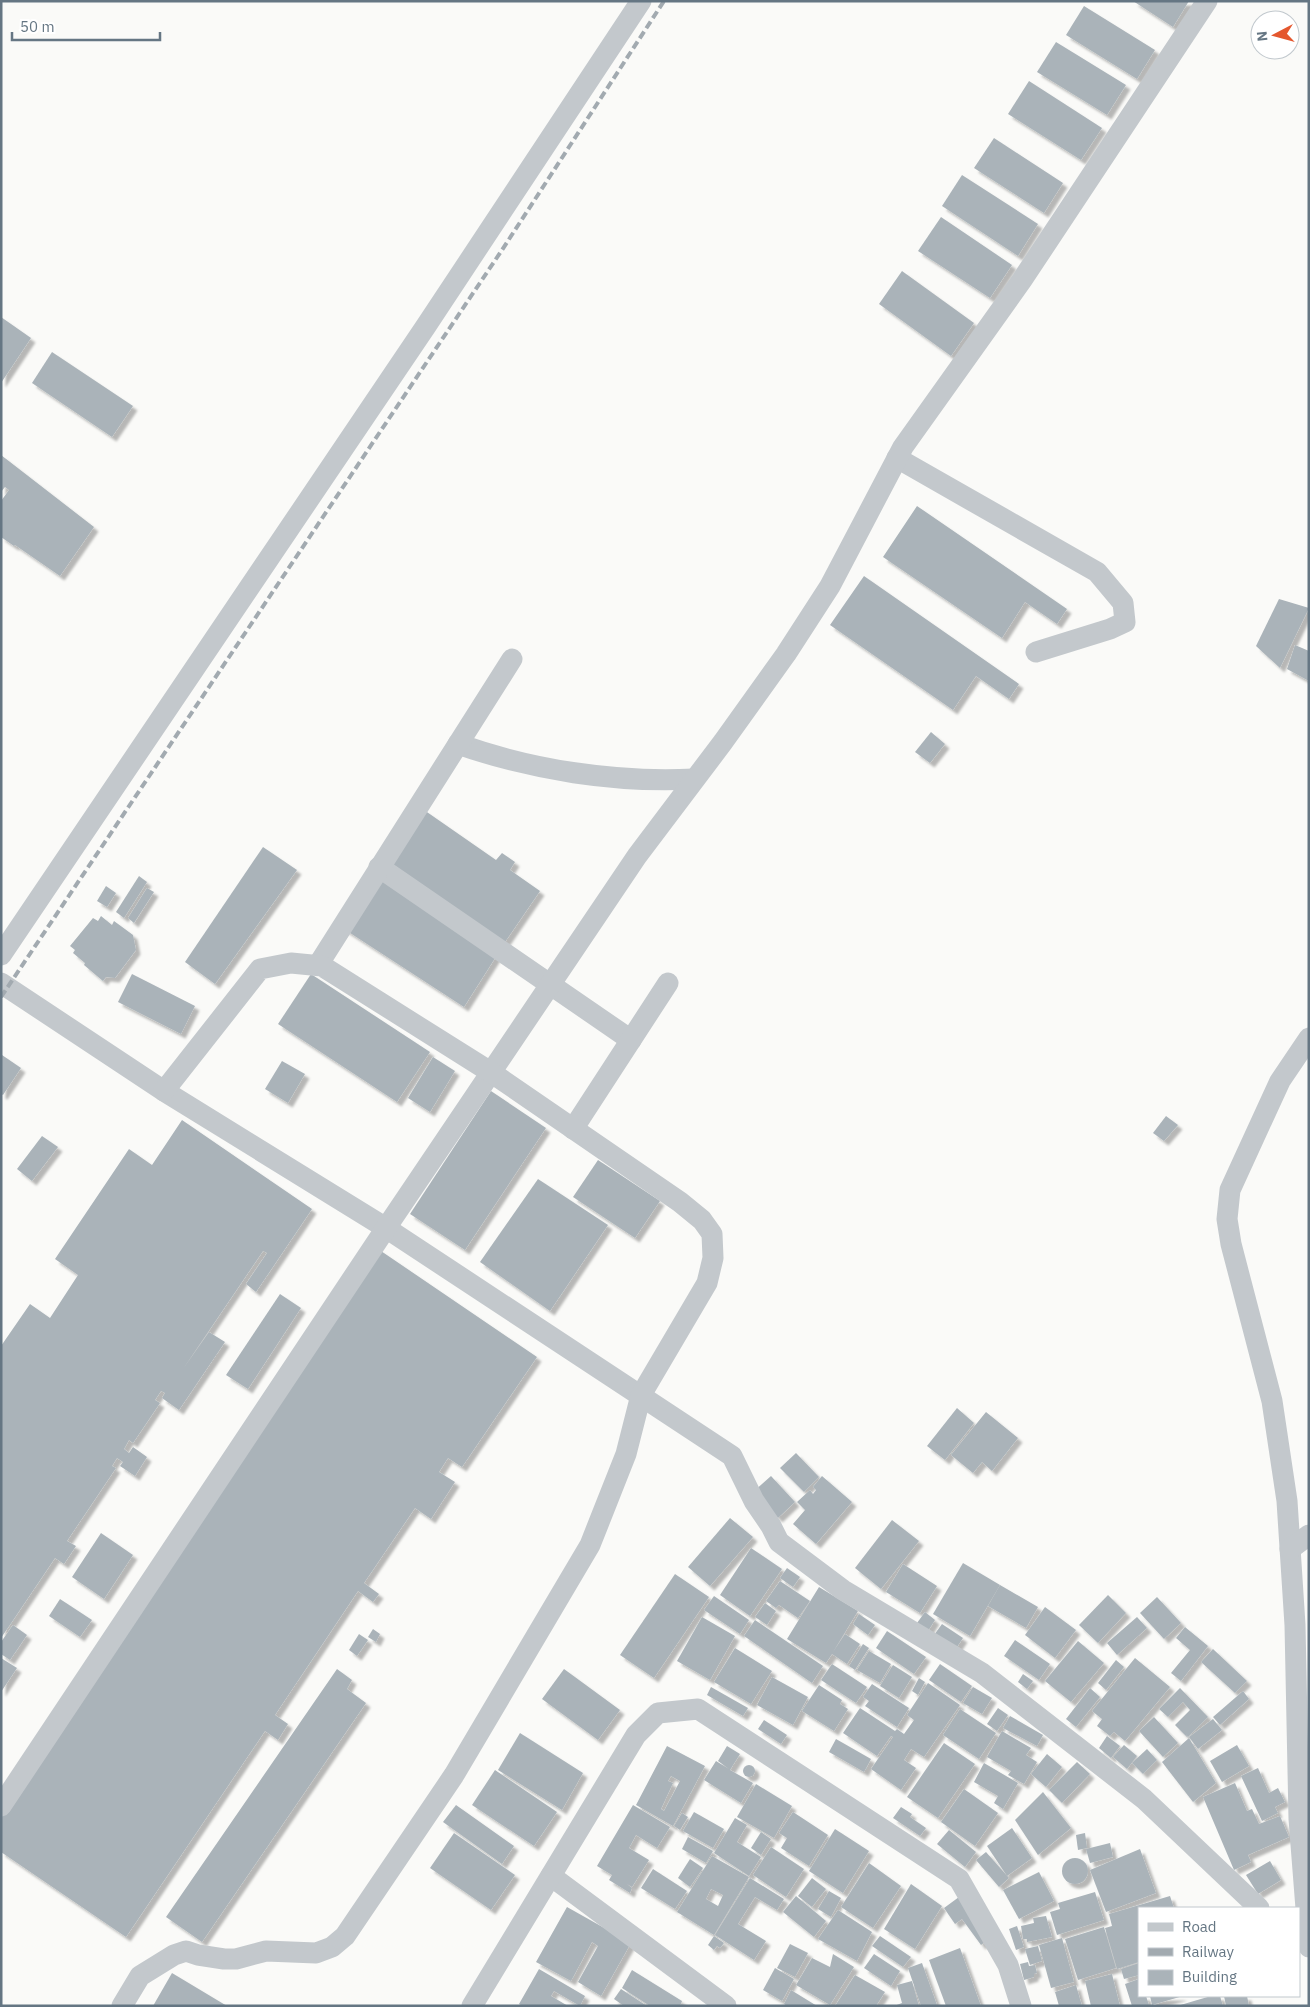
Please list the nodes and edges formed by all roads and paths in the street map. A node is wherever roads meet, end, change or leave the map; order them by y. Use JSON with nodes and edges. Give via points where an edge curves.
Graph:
{"nodes":[{"id":1,"x":641,"y":1,"type":"edge"},
{"id":2,"x":1206,"y":1,"type":"edge"},
{"id":3,"x":897,"y":458,"type":"junction"},
{"id":4,"x":1036,"y":652,"type":"dead end"},
{"id":5,"x":512,"y":659,"type":"dead end"},
{"id":6,"x":458,"y":744,"type":"junction"},
{"id":7,"x":699,"y":773,"type":"junction"},
{"id":8,"x":379,"y":867,"type":"junction"},
{"id":9,"x":1,"y":955,"type":"edge"},
{"id":10,"x":318,"y":965,"type":"junction"},
{"id":11,"x":1,"y":983,"type":"edge"},
{"id":12,"x":668,"y":984,"type":"dead end"},
{"id":13,"x":551,"y":986,"type":"junction"},
{"id":14,"x":1309,"y":1038,"type":"edge"},
{"id":15,"x":631,"y":1040,"type":"junction"},
{"id":16,"x":492,"y":1073,"type":"junction"},
{"id":17,"x":164,"y":1091,"type":"junction"},
{"id":18,"x":573,"y":1129,"type":"junction"},
{"id":19,"x":386,"y":1228,"type":"junction"},
{"id":20,"x":641,"y":1395,"type":"junction"},
{"id":21,"x":1309,"y":1535,"type":"edge"},
{"id":22,"x":1290,"y":1550,"type":"junction"},
{"id":23,"x":1,"y":1806,"type":"edge"},
{"id":24,"x":551,"y":1876,"type":"junction"},
{"id":25,"x":1306,"y":1882,"type":"edge"},
{"id":26,"x":1258,"y":1907,"type":"edge"},
{"id":27,"x":1308,"y":1941,"type":"edge"},
{"id":28,"x":1309,"y":1947,"type":"edge"},
{"id":29,"x":719,"y":2004,"type":"edge"},
{"id":30,"x":122,"y":2006,"type":"edge"},
{"id":31,"x":472,"y":2006,"type":"edge"},
{"id":32,"x":1021,"y":2006,"type":"edge"}],
"edges":[{"from":1,"to":9,"type":"street","via":[[426,326]]},
{"from":2,"to":3,"type":"street","via":[[1022,280]]},
{"from":3,"to":4,"type":"street","via":[[1097,572],[1123,602],[1125,622]]},
{"from":3,"to":7,"type":"street","via":[[830,586],[786,654]]},
{"from":5,"to":6,"type":"street"},
{"from":6,"to":7,"type":"street","via":[[553,769],[635,780],[664,781]]},
{"from":6,"to":8,"type":"street"},
{"from":7,"to":13,"type":"street","via":[[637,856]]},
{"from":8,"to":10,"type":"street"},
{"from":8,"to":13,"type":"street"},
{"from":10,"to":16,"type":"street"},
{"from":10,"to":17,"type":"street","via":[[291,963],[260,969]]},
{"from":11,"to":17,"type":"street"},
{"from":12,"to":15,"type":"street"},
{"from":13,"to":15,"type":"street"},
{"from":13,"to":16,"type":"street"},
{"from":14,"to":22,"type":"street","via":[[1280,1081],[1230,1190],[1227,1219],[1272,1401],[1287,1501]]},
{"from":15,"to":18,"type":"street"},
{"from":16,"to":18,"type":"street"},
{"from":16,"to":19,"type":"street"},
{"from":17,"to":19,"type":"street"},
{"from":18,"to":20,"type":"street","via":[[680,1202],[702,1220],[712,1234],[713,1258],[706,1284]]},
{"from":19,"to":20,"type":"street"},
{"from":19,"to":23,"type":"street"},
{"from":20,"to":26,"type":"street","via":[[732,1456],[754,1502],[779,1542],[844,1590],[989,1679],[1144,1799]]},
{"from":20,"to":30,"type":"street","via":[[626,1454],[590,1545],[454,1775],[345,1936],[332,1947],[316,1953],[266,1951],[224,1959],[186,1950],[140,1976]]},
{"from":21,"to":22,"type":"street"},
{"from":22,"to":25,"type":"street","via":[[1299,1819]]},
{"from":24,"to":29,"type":"street"},
{"from":24,"to":31,"type":"street"},
{"from":24,"to":32,"type":"street","via":[[636,1735],[658,1713],[698,1709],[959,1879],[1008,1965]]},
{"from":25,"to":27,"type":"street"},
{"from":27,"to":28,"type":"street"}]}
